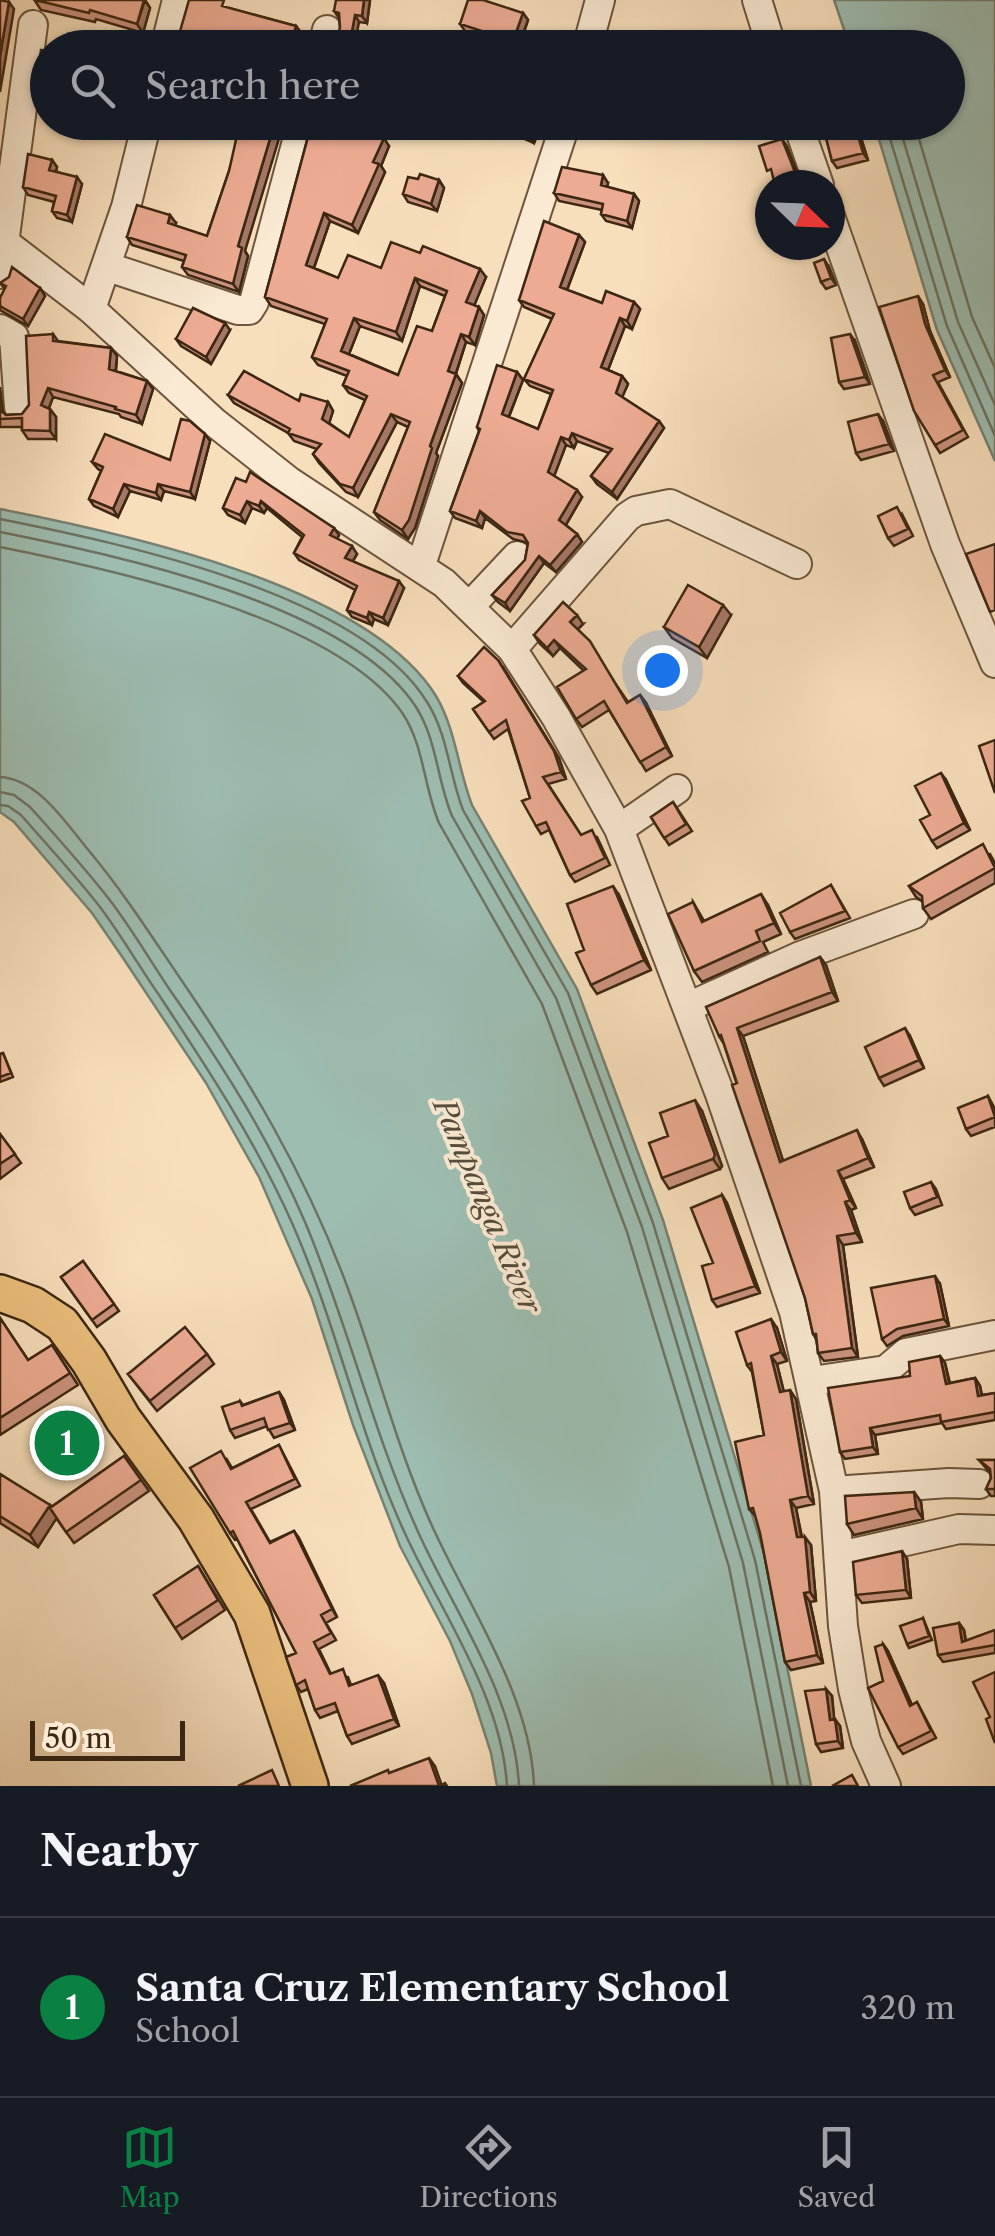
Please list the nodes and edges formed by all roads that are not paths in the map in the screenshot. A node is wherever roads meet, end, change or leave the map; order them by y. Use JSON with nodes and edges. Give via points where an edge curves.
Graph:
{"nodes":[{"id":1,"x":177,"y":0,"type":"edge"},
{"id":2,"x":600,"y":0,"type":"edge"},
{"id":3,"x":757,"y":0,"type":"edge"},
{"id":4,"x":32,"y":25,"type":"dead end"},
{"id":5,"x":31,"y":30,"type":"edge"},
{"id":6,"x":170,"y":30,"type":"edge"},
{"id":7,"x":591,"y":30,"type":"edge"},
{"id":8,"x":766,"y":30,"type":"edge"},
{"id":9,"x":30,"y":40,"type":"edge"},
{"id":10,"x":141,"y":140,"type":"edge"},
{"id":11,"x":297,"y":140,"type":"edge"},
{"id":12,"x":560,"y":140,"type":"edge"},
{"id":13,"x":803,"y":140,"type":"edge"},
{"id":14,"x":814,"y":170,"type":"edge"},
{"id":15,"x":3,"y":241,"type":"edge"},
{"id":16,"x":845,"y":259,"type":"edge"},
{"id":17,"x":108,"y":267,"type":"junction"},
{"id":18,"x":0,"y":274,"type":"edge"},
{"id":19,"x":91,"y":309,"type":"junction"},
{"id":20,"x":0,"y":330,"type":"edge"},
{"id":21,"x":18,"y":406,"type":"dead end"},
{"id":22,"x":517,"y":556,"type":"dead end"},
{"id":23,"x":797,"y":564,"type":"dead end"},
{"id":24,"x":421,"y":565,"type":"junction"},
{"id":25,"x":470,"y":606,"type":"junction"},
{"id":26,"x":512,"y":649,"type":"junction"},
{"id":27,"x":995,"y":663,"type":"edge"},
{"id":28,"x":677,"y":789,"type":"dead end"},
{"id":29,"x":619,"y":828,"type":"junction"},
{"id":30,"x":914,"y":914,"type":"dead end"},
{"id":31,"x":688,"y":1007,"type":"junction"},
{"id":32,"x":0,"y":1293,"type":"edge"},
{"id":33,"x":995,"y":1335,"type":"edge"},
{"id":34,"x":812,"y":1382,"type":"junction"},
{"id":35,"x":979,"y":1484,"type":"dead end"},
{"id":36,"x":834,"y":1491,"type":"junction"},
{"id":37,"x":995,"y":1530,"type":"edge"},
{"id":38,"x":840,"y":1556,"type":"junction"},
{"id":39,"x":310,"y":1786,"type":"edge"},
{"id":40,"x":886,"y":1786,"type":"edge"}],
"edges":[{"from":1,"to":6,"type":"street"},
{"from":2,"to":7,"type":"street"},
{"from":3,"to":8,"type":"street"},
{"from":4,"to":5,"type":"street"},
{"from":9,"to":15,"type":"street"},
{"from":10,"to":17,"type":"street"},
{"from":11,"to":17,"type":"street","via":[[249,310]]},
{"from":12,"to":24,"type":"street"},
{"from":13,"to":14,"type":"street"},
{"from":15,"to":18,"type":"street"},
{"from":15,"to":19,"type":"street"},
{"from":16,"to":27,"type":"street","via":[[945,544]]},
{"from":17,"to":19,"type":"street"},
{"from":19,"to":24,"type":"street","via":[[290,482]]},
{"from":20,"to":21,"type":"street","via":[[14,337]]},
{"from":22,"to":25,"type":"street"},
{"from":23,"to":26,"type":"street","via":[[670,504],[636,510]]},
{"from":24,"to":25,"type":"street"},
{"from":25,"to":26,"type":"street"},
{"from":26,"to":29,"type":"street"},
{"from":28,"to":29,"type":"street"},
{"from":29,"to":31,"type":"street"},
{"from":30,"to":31,"type":"street"},
{"from":31,"to":34,"type":"street"},
{"from":32,"to":39,"type":"main road","via":[[62,1324],[196,1519],[252,1614]]},
{"from":33,"to":34,"type":"street","via":[[906,1353],[886,1370]]},
{"from":34,"to":36,"type":"street"},
{"from":35,"to":36,"type":"street"},
{"from":36,"to":38,"type":"street"},
{"from":37,"to":38,"type":"street","via":[[958,1530]]},
{"from":38,"to":40,"type":"street","via":[[852,1690]]}]}
